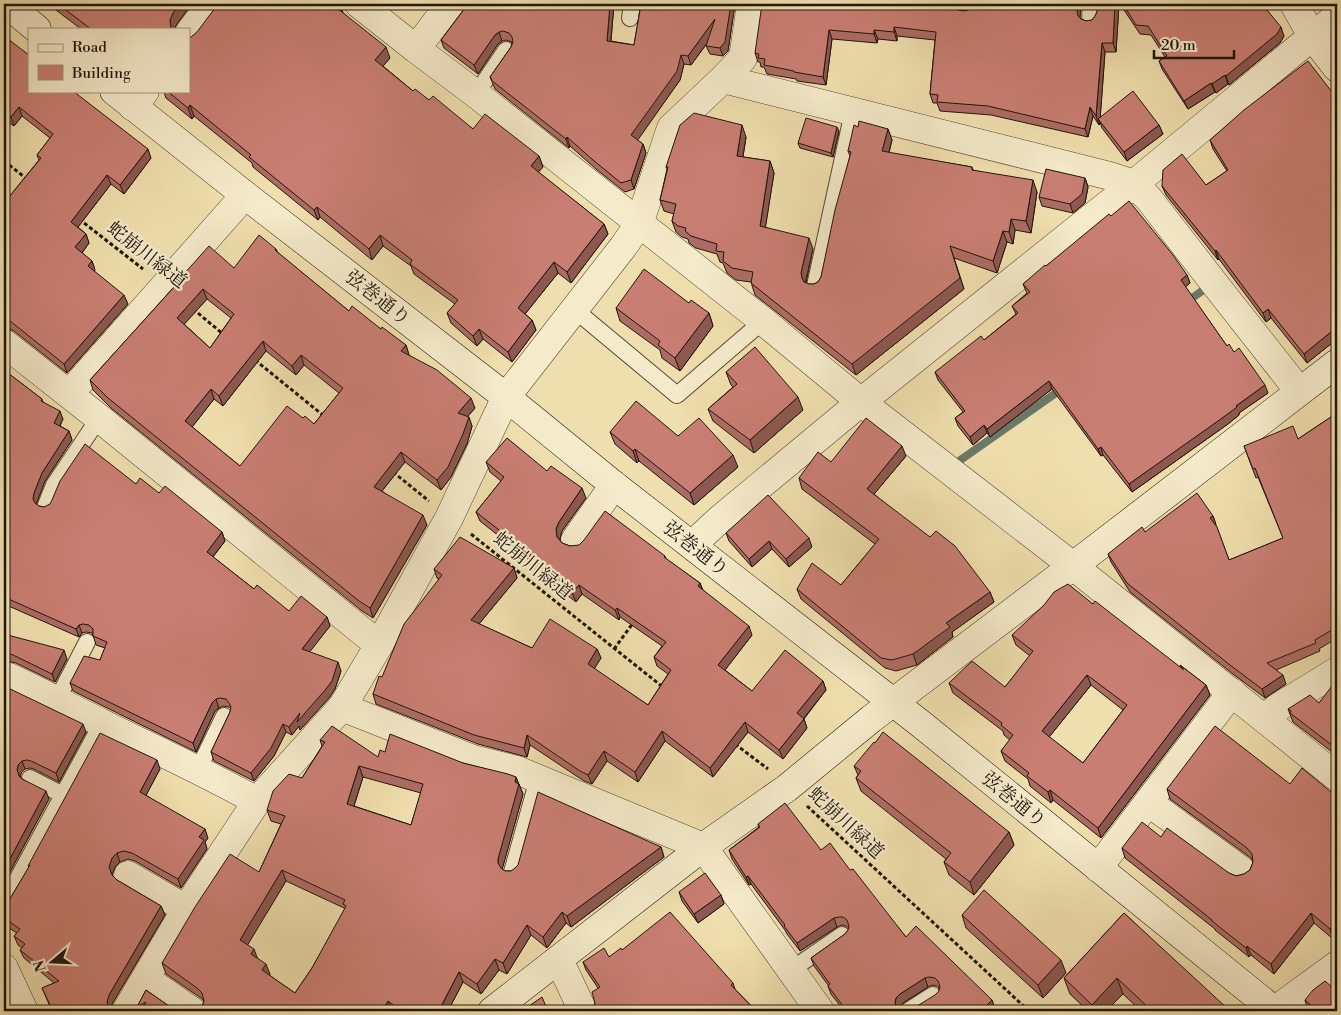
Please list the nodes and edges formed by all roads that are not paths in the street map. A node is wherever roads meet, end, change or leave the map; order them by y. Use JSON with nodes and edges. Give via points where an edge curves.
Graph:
{"nodes":[{"id":1,"x":7,"y":4,"type":"edge"},
{"id":2,"x":211,"y":4,"type":"edge"},
{"id":3,"x":359,"y":4,"type":"edge"},
{"id":4,"x":450,"y":4,"type":"edge"},
{"id":5,"x":751,"y":4,"type":"edge"},
{"id":6,"x":1294,"y":4,"type":"edge"},
{"id":7,"x":1337,"y":16,"type":"edge"},
{"id":8,"x":36,"y":28,"type":"edge"},
{"id":9,"x":190,"y":32,"type":"edge"},
{"id":10,"x":1312,"y":36,"type":"junction"},
{"id":11,"x":416,"y":50,"type":"junction"},
{"id":12,"x":506,"y":50,"type":"edge"},
{"id":13,"x":1337,"y":68,"type":"edge"},
{"id":14,"x":723,"y":79,"type":"junction"},
{"id":15,"x":476,"y":94,"type":"junction"},
{"id":16,"x":131,"y":96,"type":"edge"},
{"id":17,"x":853,"y":112,"type":"junction"},
{"id":18,"x":1134,"y":184,"type":"junction"},
{"id":19,"x":246,"y":195,"type":"junction"},
{"id":20,"x":639,"y":224,"type":"junction"},
{"id":21,"x":815,"y":286,"type":"edge"},
{"id":22,"x":574,"y":310,"type":"junction"},
{"id":23,"x":763,"y":321,"type":"junction"},
{"id":24,"x":4,"y":342,"type":"edge"},
{"id":25,"x":1337,"y":362,"type":"edge"},
{"id":26,"x":1299,"y":391,"type":"junction"},
{"id":27,"x":69,"y":394,"type":"junction"},
{"id":28,"x":506,"y":397,"type":"junction"},
{"id":29,"x":861,"y":402,"type":"junction"},
{"id":30,"x":99,"y":418,"type":"junction"},
{"id":31,"x":614,"y":485,"type":"junction"},
{"id":32,"x":46,"y":505,"type":"edge"},
{"id":33,"x":575,"y":540,"type":"dead end"},
{"id":34,"x":692,"y":546,"type":"junction"},
{"id":35,"x":1074,"y":566,"type":"junction"},
{"id":36,"x":87,"y":642,"type":"dead end"},
{"id":37,"x":379,"y":645,"type":"junction"},
{"id":38,"x":1337,"y":671,"type":"edge"},
{"id":39,"x":4,"y":676,"type":"edge"},
{"id":40,"x":1232,"y":692,"type":"junction"},
{"id":41,"x":57,"y":700,"type":"junction"},
{"id":42,"x":894,"y":702,"type":"junction"},
{"id":43,"x":342,"y":707,"type":"junction"},
{"id":44,"x":224,"y":716,"type":"dead end"},
{"id":45,"x":1264,"y":718,"type":"junction"},
{"id":46,"x":102,"y":723,"type":"junction"},
{"id":47,"x":198,"y":770,"type":"junction"},
{"id":48,"x":1337,"y":777,"type":"edge"},
{"id":49,"x":30,"y":778,"type":"dead end"},
{"id":50,"x":538,"y":779,"type":"junction"},
{"id":51,"x":63,"y":795,"type":"junction"},
{"id":52,"x":257,"y":800,"type":"junction"},
{"id":53,"x":1148,"y":802,"type":"junction"},
{"id":54,"x":704,"y":847,"type":"junction"},
{"id":55,"x":1098,"y":868,"type":"junction"},
{"id":56,"x":1241,"y":870,"type":"dead end"},
{"id":57,"x":512,"y":872,"type":"edge"},
{"id":58,"x":128,"y":876,"type":"dead end"},
{"id":59,"x":4,"y":904,"type":"edge"},
{"id":60,"x":186,"y":909,"type":"junction"},
{"id":61,"x":842,"y":935,"type":"edge"},
{"id":62,"x":559,"y":960,"type":"junction"},
{"id":63,"x":1337,"y":965,"type":"edge"},
{"id":64,"x":791,"y":970,"type":"junction"},
{"id":65,"x":5,"y":976,"type":"edge"},
{"id":66,"x":146,"y":979,"type":"junction"},
{"id":67,"x":933,"y":995,"type":"edge"},
{"id":68,"x":24,"y":1011,"type":"edge"},
{"id":69,"x":126,"y":1011,"type":"edge"},
{"id":70,"x":192,"y":1011,"type":"edge"},
{"id":71,"x":492,"y":1011,"type":"edge"},
{"id":72,"x":583,"y":1011,"type":"edge"},
{"id":73,"x":820,"y":1011,"type":"edge"},
{"id":74,"x":908,"y":1011,"type":"edge"},
{"id":75,"x":1274,"y":1011,"type":"edge"}],
"edges":[{"from":1,"to":8,"type":"street"},
{"from":2,"to":9,"type":"street"},
{"from":3,"to":11,"type":"street"},
{"from":4,"to":11,"type":"street"},
{"from":5,"to":14,"type":"street","via":[[743,58]]},
{"from":6,"to":10,"type":"street"},
{"from":7,"to":10,"type":"street"},
{"from":10,"to":13,"type":"street"},
{"from":10,"to":18,"type":"street"},
{"from":11,"to":15,"type":"street"},
{"from":12,"to":15,"type":"lane"},
{"from":14,"to":17,"type":"street"},
{"from":14,"to":20,"type":"street","via":[[671,128]]},
{"from":15,"to":20,"type":"street"},
{"from":16,"to":19,"type":"street","name":"弦巻通り"},
{"from":17,"to":18,"type":"street"},
{"from":17,"to":21,"type":"lane"},
{"from":18,"to":26,"type":"street"},
{"from":18,"to":29,"type":"street"},
{"from":19,"to":27,"type":"street"},
{"from":19,"to":28,"type":"street","name":"弦巻通り"},
{"from":20,"to":22,"type":"street"},
{"from":20,"to":23,"type":"street"},
{"from":22,"to":23,"type":"lane","via":[[677,395]]},
{"from":22,"to":28,"type":"street"},
{"from":23,"to":29,"type":"street"},
{"from":24,"to":27,"type":"street"},
{"from":25,"to":26,"type":"street"},
{"from":26,"to":35,"type":"street"},
{"from":27,"to":30,"type":"street"},
{"from":28,"to":31,"type":"street","name":"弦巻通り"},
{"from":28,"to":37,"type":"street","via":[[450,518]]},
{"from":29,"to":34,"type":"street"},
{"from":29,"to":35,"type":"street"},
{"from":30,"to":32,"type":"lane","via":[[54,485]]},
{"from":30,"to":37,"type":"street"},
{"from":31,"to":33,"type":"street"},
{"from":31,"to":34,"type":"street","name":"弦巻通り"},
{"from":34,"to":42,"type":"street","name":"弦巻通り"},
{"from":35,"to":40,"type":"street"},
{"from":35,"to":42,"type":"street"},
{"from":36,"to":41,"type":"lane"},
{"from":37,"to":43,"type":"street"},
{"from":38,"to":45,"type":"street"},
{"from":39,"to":41,"type":"street"},
{"from":40,"to":45,"type":"street"},
{"from":40,"to":53,"type":"street"},
{"from":41,"to":46,"type":"street"},
{"from":42,"to":54,"type":"street","via":[[787,788]]},
{"from":42,"to":55,"type":"street","name":"弦巻通り"},
{"from":43,"to":50,"type":"street","via":[[473,759]]},
{"from":43,"to":52,"type":"street"},
{"from":44,"to":47,"type":"lane"},
{"from":45,"to":48,"type":"street"},
{"from":46,"to":47,"type":"street"},
{"from":46,"to":51,"type":"lane"},
{"from":47,"to":52,"type":"street"},
{"from":49,"to":51,"type":"lane"},
{"from":50,"to":54,"type":"street"},
{"from":50,"to":57,"type":"lane"},
{"from":51,"to":59,"type":"lane"},
{"from":52,"to":60,"type":"street"},
{"from":53,"to":55,"type":"street"},
{"from":53,"to":56,"type":"street"},
{"from":54,"to":62,"type":"street"},
{"from":54,"to":64,"type":"street"},
{"from":55,"to":75,"type":"street","name":"弦巻通り"},
{"from":58,"to":60,"type":"street"},
{"from":60,"to":66,"type":"street"},
{"from":61,"to":64,"type":"lane"},
{"from":62,"to":71,"type":"street"},
{"from":62,"to":72,"type":"street"},
{"from":63,"to":75,"type":"street"},
{"from":64,"to":73,"type":"street"},
{"from":65,"to":68,"type":"street"},
{"from":66,"to":69,"type":"street"},
{"from":66,"to":70,"type":"street"},
{"from":67,"to":74,"type":"lane"}]}
